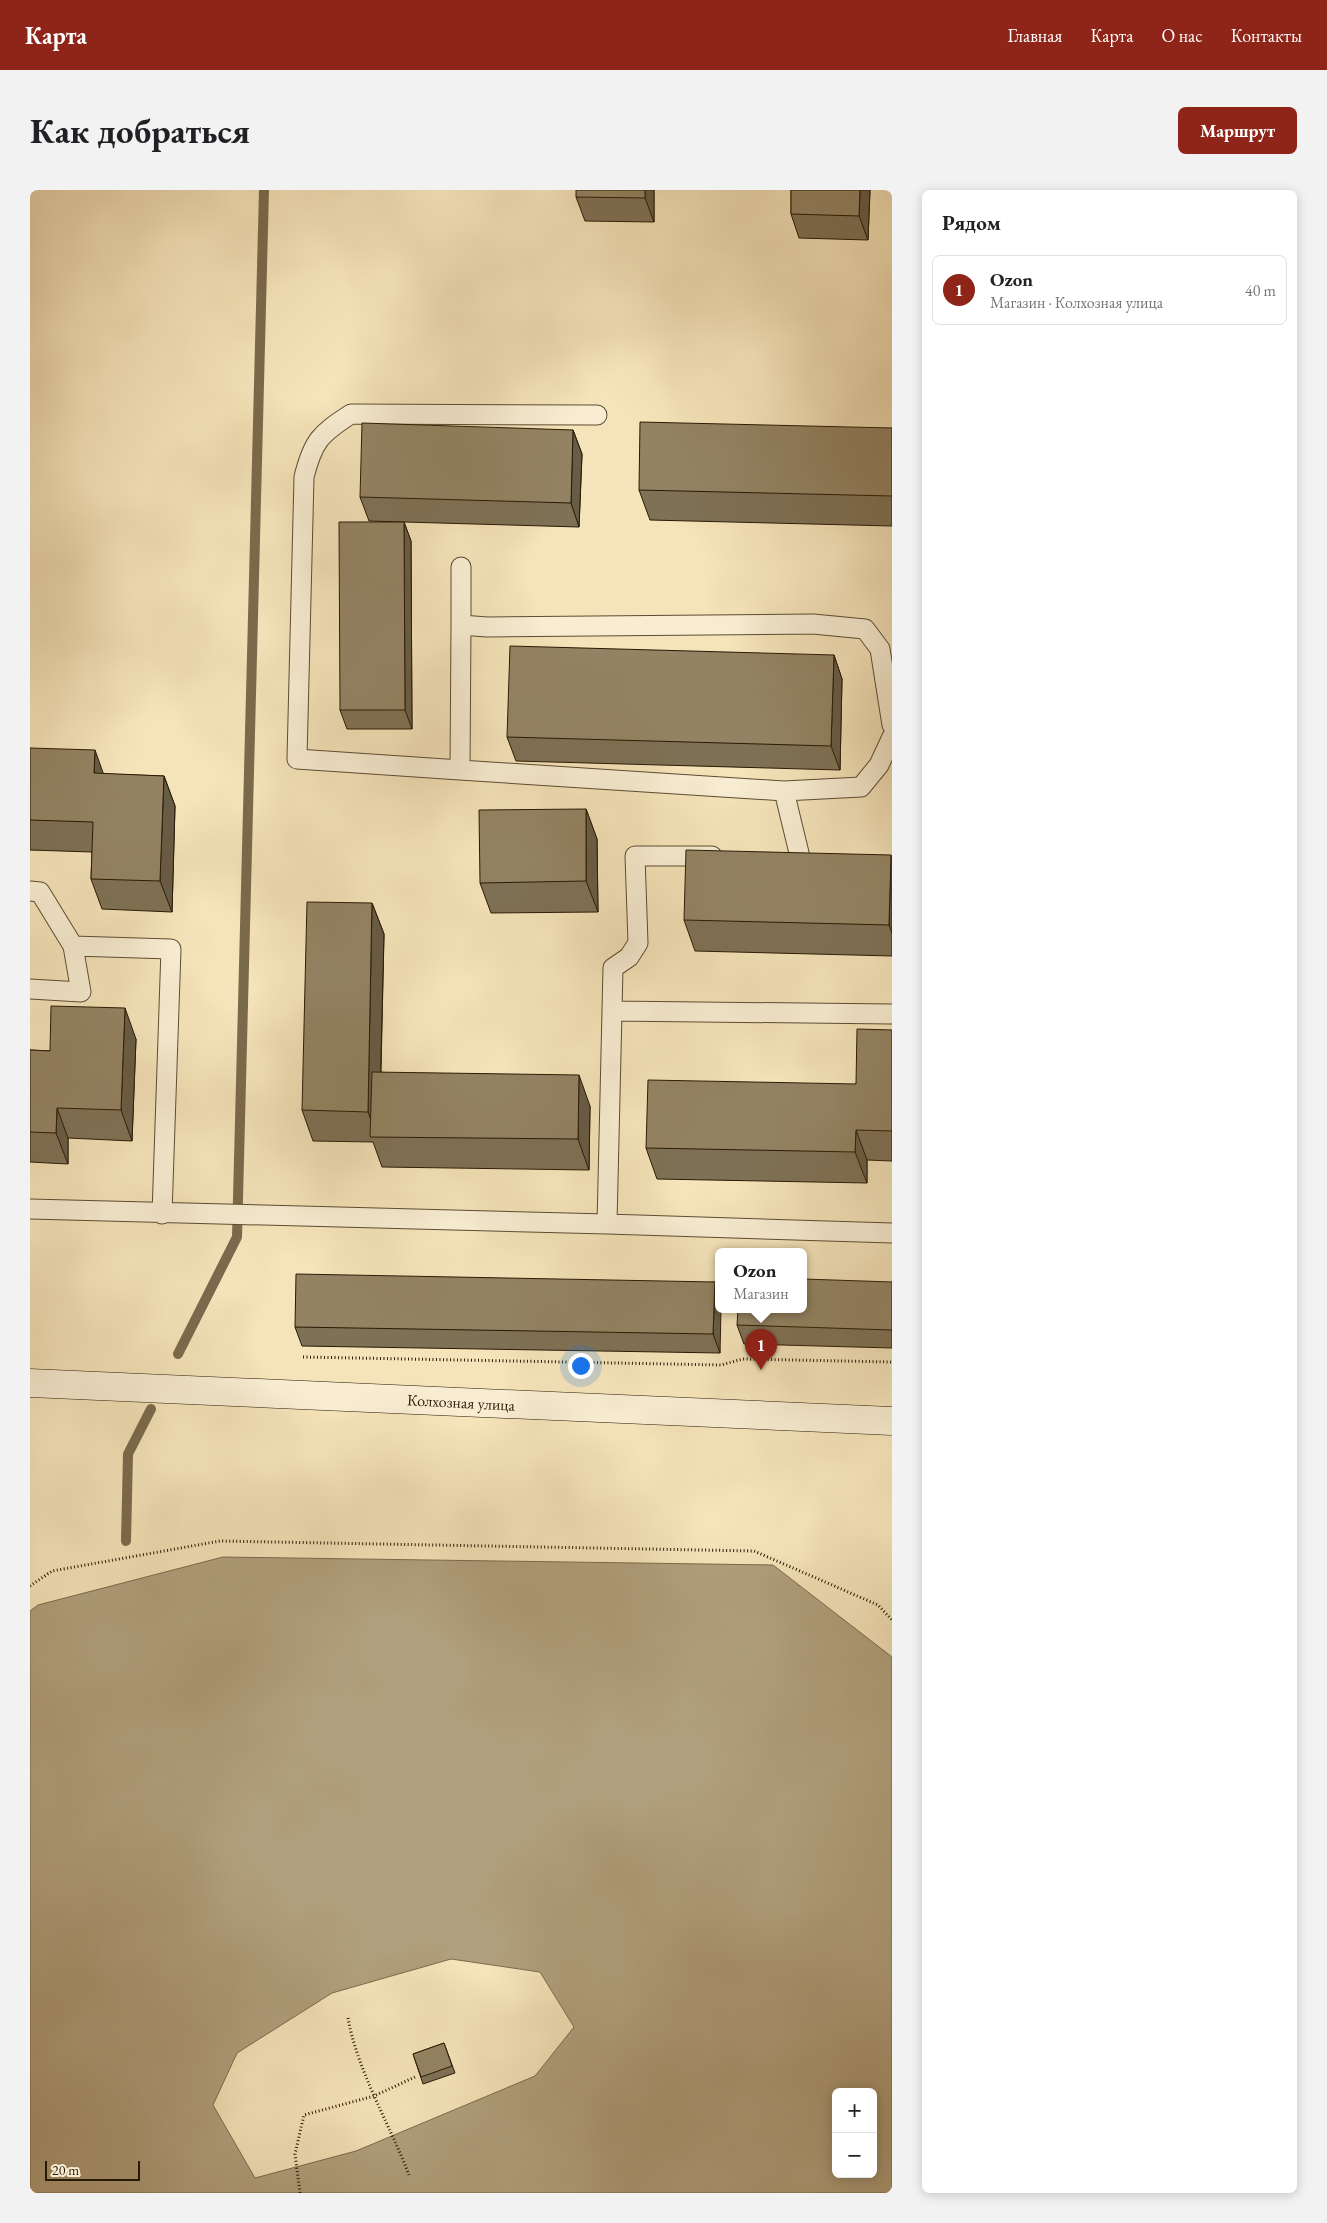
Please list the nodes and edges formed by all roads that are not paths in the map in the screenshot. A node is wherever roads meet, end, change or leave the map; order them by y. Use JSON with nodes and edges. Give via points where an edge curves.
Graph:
{"nodes":[{"id":1,"x":597,"y":414,"type":"dead end"},
{"id":2,"x":461,"y":567,"type":"dead end"},
{"id":3,"x":461,"y":624,"type":"junction"},
{"id":4,"x":892,"y":725,"type":"edge"},
{"id":5,"x":892,"y":737,"type":"edge"},
{"id":6,"x":460,"y":770,"type":"junction"},
{"id":7,"x":784,"y":791,"type":"junction"},
{"id":8,"x":732,"y":857,"type":"edge"},
{"id":9,"x":780,"y":857,"type":"edge"},
{"id":10,"x":30,"y":891,"type":"edge"},
{"id":11,"x":73,"y":946,"type":"junction"},
{"id":12,"x":30,"y":989,"type":"edge"},
{"id":13,"x":612,"y":1011,"type":"junction"},
{"id":14,"x":892,"y":1014,"type":"edge"},
{"id":15,"x":30,"y":1210,"type":"edge"},
{"id":16,"x":162,"y":1214,"type":"junction"},
{"id":17,"x":607,"y":1224,"type":"junction"},
{"id":18,"x":892,"y":1233,"type":"edge"},
{"id":19,"x":30,"y":1383,"type":"edge"},
{"id":20,"x":892,"y":1421,"type":"edge"}],
"edges":[{"from":1,"to":6,"type":"lane","via":[[351,414],[327,430],[310,452],[304,477],[297,759]]},
{"from":2,"to":3,"type":"lane"},
{"from":3,"to":4,"type":"lane","via":[[487,627],[813,624],[865,629],[880,649]]},
{"from":3,"to":6,"type":"lane"},
{"from":5,"to":7,"type":"lane","via":[[878,765],[861,787]]},
{"from":6,"to":7,"type":"lane"},
{"from":7,"to":9,"type":"lane","via":[[809,857]]},
{"from":8,"to":13,"type":"lane","via":[[635,856],[638,943],[630,957],[613,968]]},
{"from":10,"to":11,"type":"lane","via":[[40,892]]},
{"from":11,"to":12,"type":"lane","via":[[81,992]]},
{"from":11,"to":16,"type":"lane","via":[[171,949]]},
{"from":13,"to":14,"type":"lane"},
{"from":13,"to":17,"type":"lane"},
{"from":15,"to":16,"type":"lane"},
{"from":16,"to":17,"type":"lane"},
{"from":17,"to":18,"type":"lane"},
{"from":19,"to":20,"type":"street","name":"Колхозная улица"}]}
